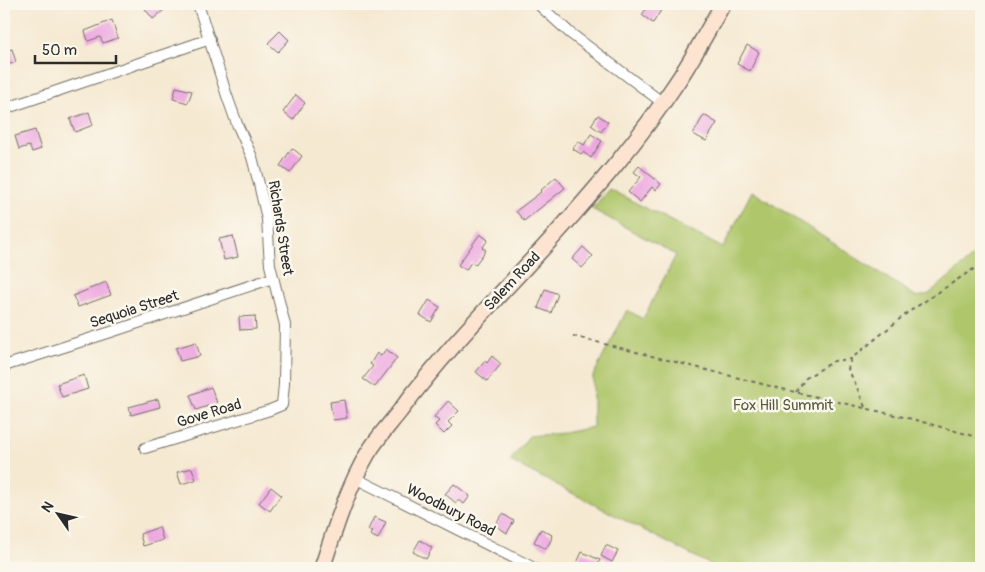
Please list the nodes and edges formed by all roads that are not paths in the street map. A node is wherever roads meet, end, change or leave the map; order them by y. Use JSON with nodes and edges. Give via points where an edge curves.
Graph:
{"nodes":[{"id":1,"x":198,"y":4,"type":"edge"},
{"id":2,"x":538,"y":4,"type":"edge"},
{"id":3,"x":723,"y":4,"type":"edge"},
{"id":4,"x":210,"y":38,"type":"junction"},
{"id":5,"x":663,"y":103,"type":"junction"},
{"id":6,"x":4,"y":109,"type":"edge"},
{"id":7,"x":273,"y":278,"type":"junction"},
{"id":8,"x":4,"y":366,"type":"edge"},
{"id":9,"x":282,"y":405,"type":"joint"},
{"id":10,"x":145,"y":448,"type":"dead end"},
{"id":11,"x":355,"y":478,"type":"junction"},
{"id":12,"x":322,"y":568,"type":"edge"},
{"id":13,"x":534,"y":568,"type":"edge"}],
"edges":[{"from":1,"to":4,"type":"street","name":"Richards Street"},
{"from":2,"to":5,"type":"street","via":[[570,33]]},
{"from":3,"to":5,"type":"main road","name":"Salem Road"},
{"from":4,"to":6,"type":"street"},
{"from":4,"to":7,"type":"street","name":"Richards Street","via":[[236,124],[252,158],[259,184],[267,218]]},
{"from":5,"to":11,"type":"main road","name":"Salem Road","via":[[584,201],[438,362],[369,452]]},
{"from":7,"to":8,"type":"street","name":"Sequoia Street"},
{"from":7,"to":9,"type":"street","name":"Richards Street","via":[[285,325]]},
{"from":9,"to":10,"type":"street","name":"Gove Road"},
{"from":11,"to":12,"type":"main road","name":"Salem Road","via":[[345,498]]},
{"from":11,"to":13,"type":"street","name":"Woodbury Road"}]}
